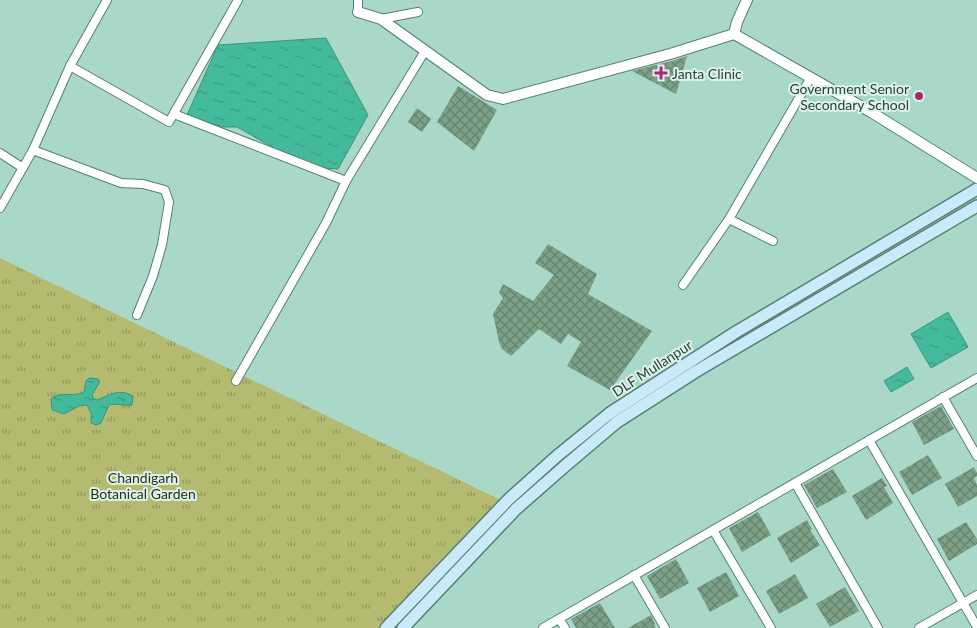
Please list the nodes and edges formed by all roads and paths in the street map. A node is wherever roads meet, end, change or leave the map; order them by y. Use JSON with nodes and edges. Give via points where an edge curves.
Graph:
{"nodes":[{"id":1,"x":107,"y":0,"type":"edge"},
{"id":2,"x":238,"y":0,"type":"edge"},
{"id":3,"x":349,"y":0,"type":"edge"},
{"id":4,"x":747,"y":0,"type":"edge"},
{"id":5,"x":358,"y":5,"type":"edge"},
{"id":6,"x":418,"y":12,"type":"dead end"},
{"id":7,"x":381,"y":20,"type":"junction"},
{"id":8,"x":734,"y":34,"type":"junction"},
{"id":9,"x":425,"y":51,"type":"junction"},
{"id":10,"x":70,"y":66,"type":"junction"},
{"id":11,"x":810,"y":78,"type":"junction"},
{"id":12,"x":174,"y":114,"type":"junction"},
{"id":13,"x":33,"y":150,"type":"junction"},
{"id":14,"x":0,"y":154,"type":"edge"},
{"id":15,"x":23,"y":168,"type":"junction"},
{"id":16,"x":977,"y":178,"type":"edge"},
{"id":17,"x":346,"y":181,"type":"junction"},
{"id":18,"x":977,"y":189,"type":"edge"},
{"id":19,"x":977,"y":206,"type":"edge"},
{"id":20,"x":0,"y":208,"type":"edge"},
{"id":21,"x":729,"y":219,"type":"junction"},
{"id":22,"x":773,"y":241,"type":"dead end"},
{"id":23,"x":683,"y":285,"type":"dead end"},
{"id":24,"x":137,"y":315,"type":"dead end"},
{"id":25,"x":977,"y":378,"type":"edge"},
{"id":26,"x":236,"y":381,"type":"dead end"},
{"id":27,"x":943,"y":397,"type":"junction"},
{"id":28,"x":870,"y":440,"type":"junction"},
{"id":29,"x":977,"y":456,"type":"edge"},
{"id":30,"x":795,"y":483,"type":"junction"},
{"id":31,"x":713,"y":530,"type":"junction"},
{"id":32,"x":634,"y":576,"type":"junction"},
{"id":33,"x":977,"y":594,"type":"edge"},
{"id":34,"x":963,"y":603,"type":"junction"},
{"id":35,"x":559,"y":619,"type":"junction"},
{"id":36,"x":977,"y":627,"type":"edge"},
{"id":37,"x":386,"y":628,"type":"edge"},
{"id":38,"x":403,"y":628,"type":"edge"},
{"id":39,"x":543,"y":628,"type":"edge"},
{"id":40,"x":565,"y":628,"type":"edge"},
{"id":41,"x":665,"y":628,"type":"edge"},
{"id":42,"x":771,"y":628,"type":"edge"},
{"id":43,"x":878,"y":628,"type":"edge"},
{"id":44,"x":919,"y":628,"type":"edge"}],
"edges":[{"from":1,"to":10,"type":"street"},
{"from":2,"to":12,"type":"street"},
{"from":3,"to":5,"type":"street"},
{"from":4,"to":8,"type":"street"},
{"from":5,"to":7,"type":"street"},
{"from":6,"to":7,"type":"street"},
{"from":7,"to":9,"type":"street"},
{"from":8,"to":9,"type":"street","via":[[503,99],[487,95]]},
{"from":8,"to":11,"type":"street"},
{"from":9,"to":17,"type":"street"},
{"from":10,"to":12,"type":"street","via":[[169,122]]},
{"from":10,"to":13,"type":"street"},
{"from":11,"to":16,"type":"street"},
{"from":11,"to":21,"type":"street"},
{"from":12,"to":17,"type":"street"},
{"from":13,"to":15,"type":"street"},
{"from":13,"to":24,"type":"street","via":[[121,183],[165,190],[169,202],[162,245]]},
{"from":14,"to":15,"type":"street"},
{"from":15,"to":20,"type":"street"},
{"from":17,"to":26,"type":"street","via":[[326,223]]},
{"from":18,"to":37,"type":"main road","name":"DLF Mullanpur","via":[[744,327],[610,413],[508,500]]},
{"from":19,"to":38,"type":"main road","name":"DLF Mullanpur","via":[[695,372],[617,422],[516,509]]},
{"from":21,"to":22,"type":"street"},
{"from":21,"to":23,"type":"street"},
{"from":25,"to":27,"type":"street"},
{"from":27,"to":28,"type":"street"},
{"from":27,"to":29,"type":"street"},
{"from":28,"to":30,"type":"street"},
{"from":28,"to":34,"type":"street"},
{"from":30,"to":31,"type":"street"},
{"from":30,"to":43,"type":"street"},
{"from":31,"to":32,"type":"street"},
{"from":31,"to":42,"type":"street"},
{"from":32,"to":35,"type":"street"},
{"from":32,"to":41,"type":"street"},
{"from":33,"to":34,"type":"street"},
{"from":34,"to":36,"type":"street"},
{"from":34,"to":44,"type":"street"},
{"from":35,"to":39,"type":"street"},
{"from":35,"to":40,"type":"street"}]}
